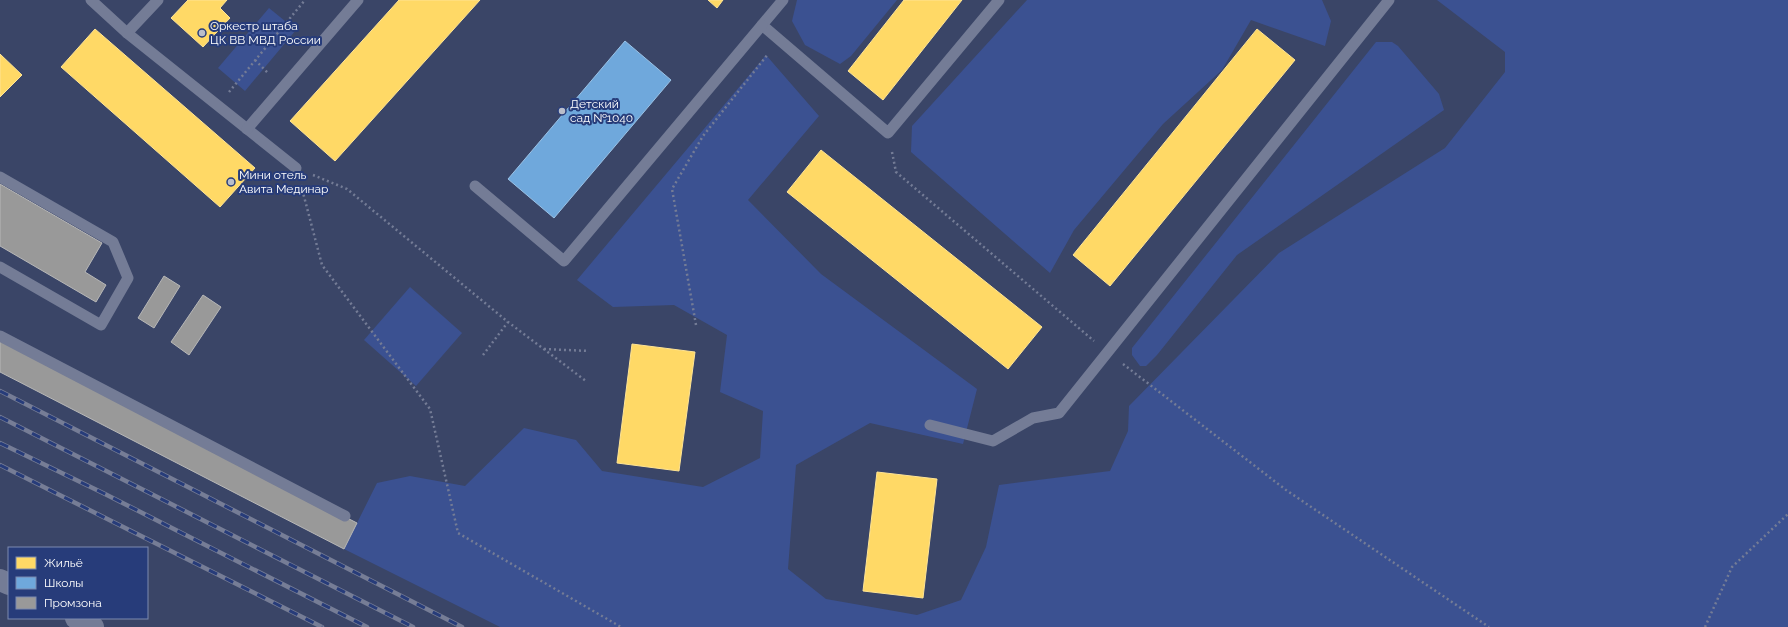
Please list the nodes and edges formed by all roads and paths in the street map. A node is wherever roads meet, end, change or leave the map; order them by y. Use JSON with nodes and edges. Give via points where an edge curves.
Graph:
{"nodes":[{"id":1,"x":91,"y":0,"type":"edge"},
{"id":2,"x":158,"y":0,"type":"edge"},
{"id":3,"x":305,"y":0,"type":"edge"},
{"id":4,"x":358,"y":0,"type":"edge"},
{"id":5,"x":783,"y":0,"type":"edge"},
{"id":6,"x":999,"y":0,"type":"edge"},
{"id":7,"x":1389,"y":0,"type":"edge"},
{"id":8,"x":762,"y":25,"type":"junction"},
{"id":9,"x":128,"y":33,"type":"junction"},
{"id":10,"x":780,"y":40,"type":"junction"},
{"id":11,"x":217,"y":105,"type":"junction"},
{"id":12,"x":247,"y":129,"type":"junction"},
{"id":13,"x":888,"y":134,"type":"junction"},
{"id":14,"x":296,"y":168,"type":"junction"},
{"id":15,"x":0,"y":177,"type":"edge"},
{"id":16,"x":475,"y":186,"type":"dead end"},
{"id":17,"x":0,"y":267,"type":"edge"},
{"id":18,"x":508,"y":322,"type":"junction"},
{"id":19,"x":696,"y":325,"type":"dead end"},
{"id":20,"x":0,"y":336,"type":"edge"},
{"id":21,"x":543,"y":349,"type":"junction"},
{"id":22,"x":589,"y":351,"type":"dead end"},
{"id":23,"x":1108,"y":353,"type":"junction"},
{"id":24,"x":483,"y":355,"type":"dead end"},
{"id":25,"x":586,"y":381,"type":"dead end"},
{"id":26,"x":930,"y":425,"type":"dead end"},
{"id":27,"x":1788,"y":514,"type":"edge"},
{"id":28,"x":345,"y":516,"type":"dead end"},
{"id":29,"x":78,"y":619,"type":"edge"},
{"id":30,"x":93,"y":627,"type":"edge"},
{"id":31,"x":621,"y":627,"type":"edge"},
{"id":32,"x":1489,"y":627,"type":"edge"},
{"id":33,"x":1705,"y":627,"type":"edge"}],
"edges":[{"from":1,"to":9,"type":"lane"},
{"from":2,"to":9,"type":"lane"},
{"from":3,"to":11,"type":"path"},
{"from":4,"to":12,"type":"lane"},
{"from":5,"to":8,"type":"lane"},
{"from":6,"to":13,"type":"lane"},
{"from":7,"to":23,"type":"lane"},
{"from":8,"to":10,"type":"lane"},
{"from":8,"to":16,"type":"lane","via":[[564,261]]},
{"from":9,"to":11,"type":"lane"},
{"from":10,"to":13,"type":"lane"},
{"from":10,"to":19,"type":"path","via":[[703,136],[672,189]]},
{"from":11,"to":12,"type":"lane"},
{"from":12,"to":14,"type":"lane"},
{"from":13,"to":23,"type":"path","via":[[896,172]]},
{"from":14,"to":18,"type":"path","via":[[347,189]]},
{"from":14,"to":31,"type":"path","via":[[322,265],[430,409],[458,533]]},
{"from":15,"to":17,"type":"lane","via":[[113,242],[128,278],[101,325]]},
{"from":18,"to":21,"type":"path"},
{"from":18,"to":24,"type":"path"},
{"from":20,"to":28,"type":"lane"},
{"from":21,"to":22,"type":"path"},
{"from":21,"to":25,"type":"path"},
{"from":23,"to":26,"type":"lane","via":[[1059,413],[1033,418],[992,441]]},
{"from":23,"to":32,"type":"path","via":[[1286,490]]},
{"from":27,"to":33,"type":"path","via":[[1732,567]]},
{"from":29,"to":30,"type":"street"}]}
